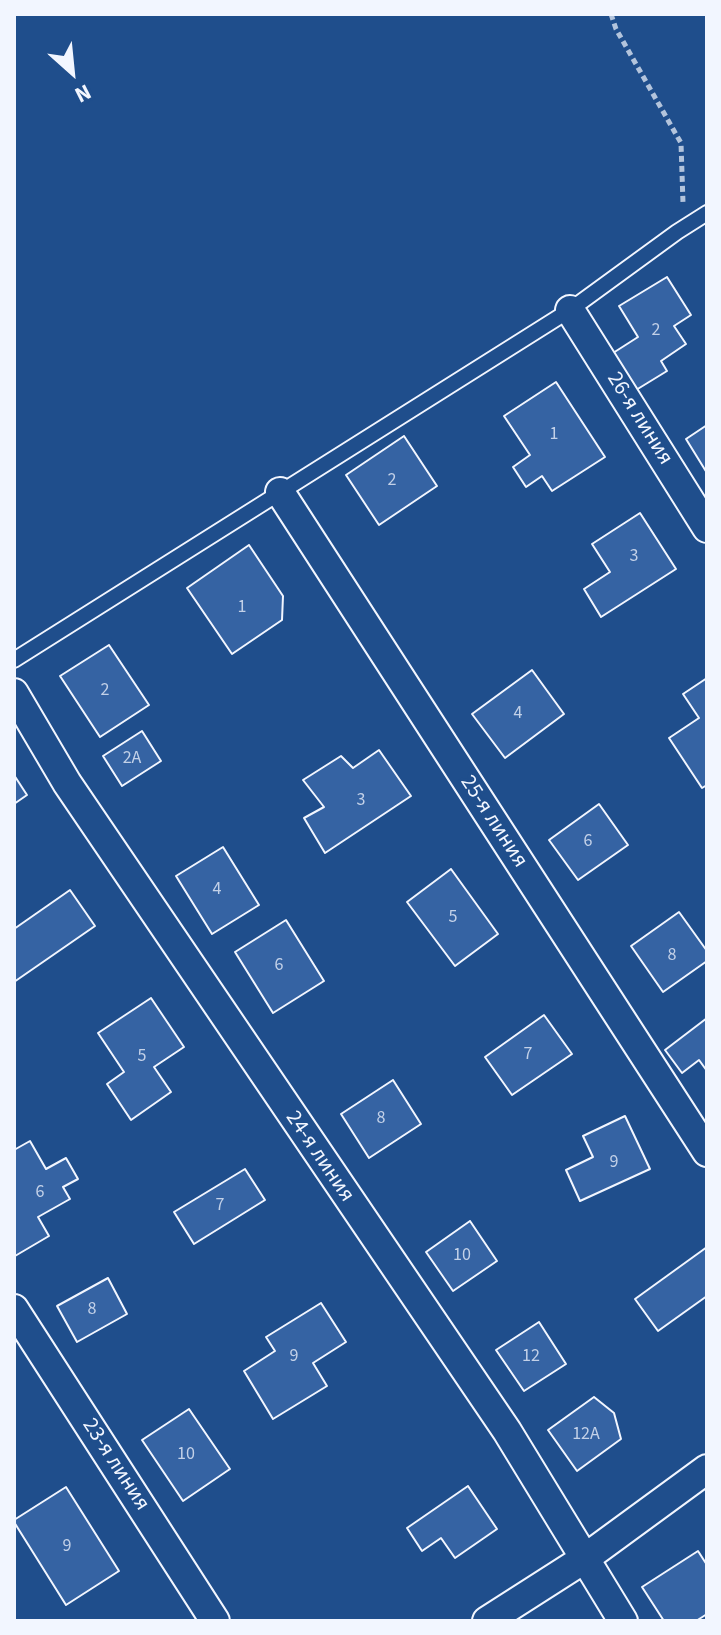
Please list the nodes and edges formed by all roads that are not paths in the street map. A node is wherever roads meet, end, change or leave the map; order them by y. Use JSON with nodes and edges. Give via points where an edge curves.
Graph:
{"nodes":[{"id":1,"x":707,"y":213,"type":"edge"},
{"id":2,"x":570,"y":310,"type":"junction"},
{"id":3,"x":280,"y":492,"type":"junction"},
{"id":4,"x":707,"y":528,"type":"edge"},
{"id":5,"x":14,"y":660,"type":"edge"},
{"id":6,"x":14,"y":693,"type":"edge"},
{"id":7,"x":707,"y":1152,"type":"edge"},
{"id":8,"x":14,"y":1309,"type":"edge"},
{"id":9,"x":707,"y":1469,"type":"edge"},
{"id":10,"x":584,"y":1559,"type":"junction"},
{"id":11,"x":215,"y":1621,"type":"edge"},
{"id":12,"x":487,"y":1621,"type":"edge"},
{"id":13,"x":623,"y":1621,"type":"edge"}],
"edges":[{"from":1,"to":2,"type":"lane"},
{"from":2,"to":3,"type":"lane"},
{"from":2,"to":4,"type":"street","name":"26-я линия"},
{"from":3,"to":5,"type":"lane"},
{"from":3,"to":7,"type":"street","name":"25-я линия"},
{"from":6,"to":10,"type":"street","name":"24-я линия","via":[[67,783],[507,1431]]},
{"from":8,"to":11,"type":"street","name":"23-я линия"},
{"from":9,"to":10,"type":"street"},
{"from":10,"to":12,"type":"street"},
{"from":10,"to":13,"type":"street","name":"24-я линия"}]}
